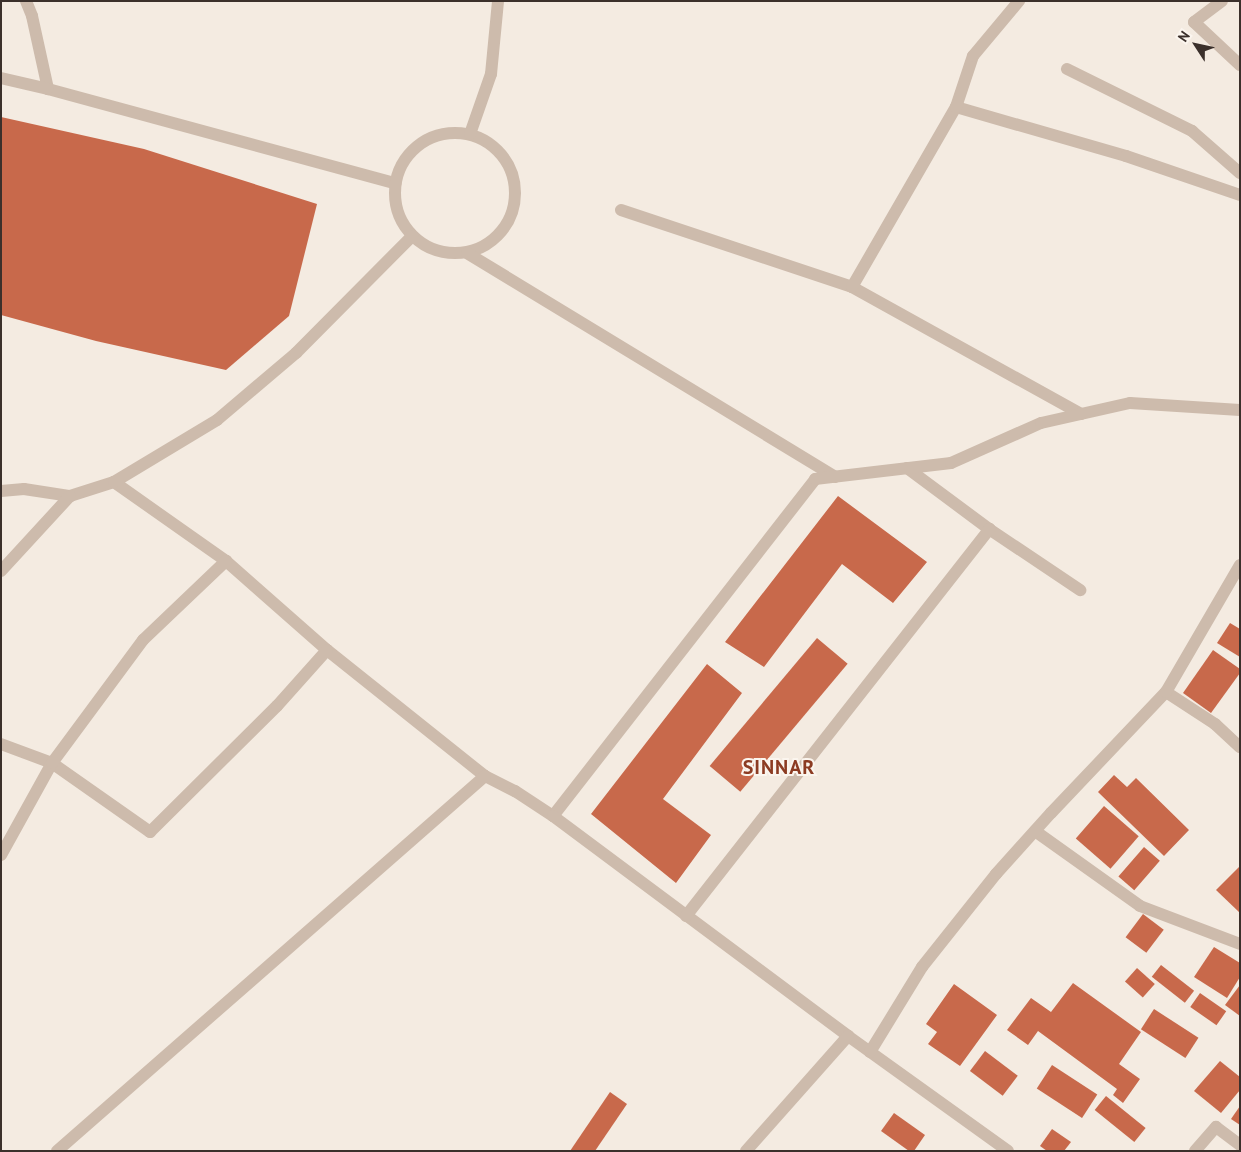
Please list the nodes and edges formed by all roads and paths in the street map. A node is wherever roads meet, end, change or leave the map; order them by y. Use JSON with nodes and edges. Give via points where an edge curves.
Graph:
{"nodes":[{"id":1,"x":26,"y":1,"type":"edge"},
{"id":2,"x":498,"y":1,"type":"edge"},
{"id":3,"x":1019,"y":1,"type":"edge"},
{"id":4,"x":1222,"y":1,"type":"edge"},
{"id":5,"x":1240,"y":65,"type":"edge"},
{"id":6,"x":1067,"y":69,"type":"dead end"},
{"id":7,"x":1,"y":78,"type":"edge"},
{"id":8,"x":48,"y":89,"type":"junction"},
{"id":9,"x":956,"y":107,"type":"junction"},
{"id":10,"x":470,"y":134,"type":"junction"},
{"id":11,"x":1240,"y":173,"type":"edge"},
{"id":12,"x":395,"y":183,"type":"junction"},
{"id":13,"x":1240,"y":195,"type":"edge"},
{"id":14,"x":620,"y":210,"type":"dead end"},
{"id":15,"x":412,"y":236,"type":"junction"},
{"id":16,"x":467,"y":253,"type":"junction"},
{"id":17,"x":852,"y":287,"type":"junction"},
{"id":18,"x":1240,"y":410,"type":"edge"},
{"id":19,"x":1081,"y":414,"type":"junction"},
{"id":20,"x":908,"y":468,"type":"junction"},
{"id":21,"x":835,"y":476,"type":"junction"},
{"id":22,"x":114,"y":482,"type":"junction"},
{"id":23,"x":1,"y":492,"type":"edge"},
{"id":24,"x":70,"y":496,"type":"junction"},
{"id":25,"x":989,"y":529,"type":"junction"},
{"id":26,"x":226,"y":561,"type":"junction"},
{"id":27,"x":1240,"y":565,"type":"edge"},
{"id":28,"x":1,"y":571,"type":"edge"},
{"id":29,"x":1080,"y":590,"type":"dead end"},
{"id":30,"x":327,"y":650,"type":"junction"},
{"id":31,"x":1166,"y":692,"type":"junction"},
{"id":32,"x":1,"y":744,"type":"edge"},
{"id":33,"x":1240,"y":747,"type":"edge"},
{"id":34,"x":52,"y":763,"type":"junction"},
{"id":35,"x":485,"y":776,"type":"junction"},
{"id":36,"x":553,"y":816,"type":"junction"},
{"id":37,"x":1035,"y":831,"type":"junction"},
{"id":38,"x":1,"y":855,"type":"edge"},
{"id":39,"x":686,"y":916,"type":"junction"},
{"id":40,"x":1240,"y":944,"type":"edge"},
{"id":41,"x":848,"y":1036,"type":"junction"},
{"id":42,"x":870,"y":1052,"type":"junction"},
{"id":43,"x":1240,"y":1145,"type":"edge"},
{"id":44,"x":57,"y":1151,"type":"edge"},
{"id":45,"x":746,"y":1151,"type":"edge"},
{"id":46,"x":1008,"y":1151,"type":"edge"},
{"id":47,"x":1195,"y":1151,"type":"edge"}],
"edges":[{"from":1,"to":8,"type":"street"},
{"from":2,"to":10,"type":"street","via":[[491,74]]},
{"from":3,"to":9,"type":"street","via":[[973,56]]},
{"from":4,"to":5,"type":"street","via":[[1194,22]]},
{"from":6,"to":11,"type":"street","via":[[1192,130]]},
{"from":7,"to":8,"type":"street"},
{"from":8,"to":12,"type":"street"},
{"from":9,"to":13,"type":"street","via":[[1126,156]]},
{"from":9,"to":17,"type":"street"},
{"from":10,"to":12,"type":"street","via":[[450,133],[430,138],[407,157]]},
{"from":10,"to":16,"type":"street","via":[[488,142],[503,156],[513,174],[516,194],[512,214],[502,232],[486,245]]},
{"from":12,"to":15,"type":"street","via":[[398,212]]},
{"from":14,"to":17,"type":"street"},
{"from":15,"to":16,"type":"street","via":[[427,248],[447,254]]},
{"from":15,"to":22,"type":"street","via":[[296,353],[217,420]]},
{"from":16,"to":21,"type":"street"},
{"from":17,"to":19,"type":"street"},
{"from":18,"to":19,"type":"street","via":[[1130,403]]},
{"from":19,"to":20,"type":"street","via":[[1040,423],[951,463]]},
{"from":20,"to":21,"type":"street"},
{"from":20,"to":25,"type":"street"},
{"from":21,"to":36,"type":"street","via":[[815,479]]},
{"from":22,"to":24,"type":"street"},
{"from":22,"to":26,"type":"street"},
{"from":23,"to":24,"type":"street","via":[[24,489]]},
{"from":24,"to":28,"type":"street"},
{"from":25,"to":29,"type":"street"},
{"from":25,"to":39,"type":"street"},
{"from":26,"to":30,"type":"street"},
{"from":26,"to":34,"type":"street","via":[[143,640]]},
{"from":27,"to":31,"type":"street"},
{"from":30,"to":34,"type":"street","via":[[277,706],[150,832]]},
{"from":30,"to":35,"type":"street"},
{"from":31,"to":33,"type":"street","via":[[1215,724]]},
{"from":31,"to":37,"type":"street"},
{"from":32,"to":34,"type":"street"},
{"from":34,"to":38,"type":"street"},
{"from":35,"to":36,"type":"street"},
{"from":35,"to":44,"type":"street"},
{"from":36,"to":39,"type":"street"},
{"from":37,"to":40,"type":"street","via":[[1140,906]]},
{"from":37,"to":42,"type":"street","via":[[996,874],[922,967]]},
{"from":39,"to":41,"type":"street"},
{"from":41,"to":42,"type":"street"},
{"from":41,"to":45,"type":"street"},
{"from":42,"to":46,"type":"street"},
{"from":43,"to":47,"type":"street","via":[[1216,1127]]}]}
